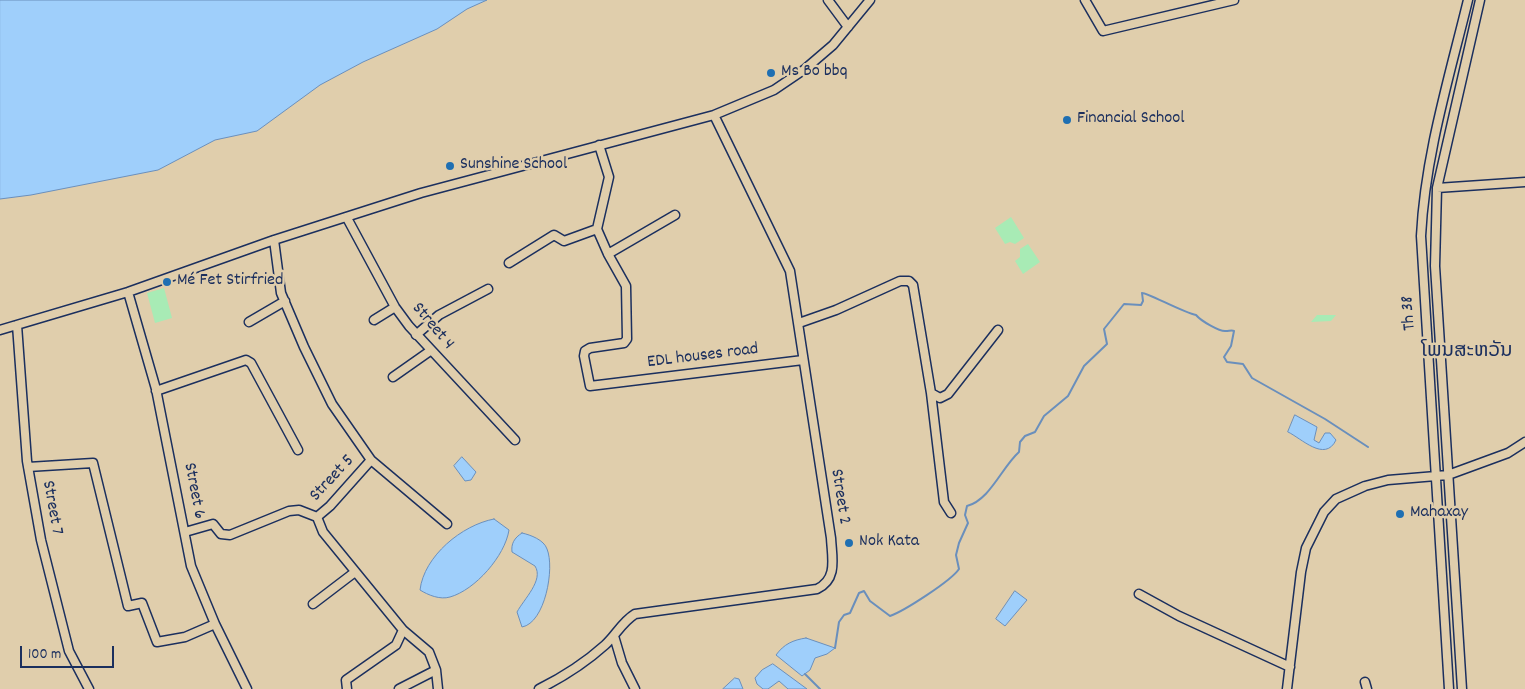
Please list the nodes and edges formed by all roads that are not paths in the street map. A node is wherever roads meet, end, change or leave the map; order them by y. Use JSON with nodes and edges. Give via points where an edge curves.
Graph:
{"nodes":[{"id":1,"x":828,"y":0,"type":"edge"},
{"id":2,"x":870,"y":0,"type":"edge"},
{"id":3,"x":1085,"y":0,"type":"edge"},
{"id":4,"x":1234,"y":0,"type":"edge"},
{"id":5,"x":1468,"y":0,"type":"edge"},
{"id":6,"x":1480,"y":0,"type":"edge"},
{"id":7,"x":1216,"y":2,"type":"edge"},
{"id":8,"x":848,"y":27,"type":"junction"},
{"id":9,"x":714,"y":115,"type":"junction"},
{"id":10,"x":598,"y":145,"type":"junction"},
{"id":11,"x":1525,"y":182,"type":"edge"},
{"id":12,"x":1437,"y":188,"type":"junction"},
{"id":13,"x":1423,"y":205,"type":"junction"},
{"id":14,"x":1435,"y":206,"type":"junction"},
{"id":15,"x":675,"y":215,"type":"dead end"},
{"id":16,"x":347,"y":218,"type":"junction"},
{"id":17,"x":597,"y":229,"type":"junction"},
{"id":18,"x":274,"y":240,"type":"junction"},
{"id":19,"x":608,"y":254,"type":"junction"},
{"id":20,"x":509,"y":263,"type":"dead end"},
{"id":21,"x":488,"y":289,"type":"dead end"},
{"id":22,"x":128,"y":292,"type":"junction"},
{"id":23,"x":285,"y":301,"type":"junction"},
{"id":24,"x":395,"y":307,"type":"junction"},
{"id":25,"x":374,"y":320,"type":"dead end"},
{"id":26,"x":249,"y":322,"type":"dead end"},
{"id":27,"x":799,"y":322,"type":"junction"},
{"id":28,"x":17,"y":325,"type":"junction"},
{"id":29,"x":0,"y":330,"type":"edge"},
{"id":30,"x":998,"y":330,"type":"dead end"},
{"id":31,"x":416,"y":334,"type":"junction"},
{"id":32,"x":430,"y":351,"type":"junction"},
{"id":33,"x":803,"y":360,"type":"junction"},
{"id":34,"x":393,"y":377,"type":"dead end"},
{"id":35,"x":156,"y":391,"type":"junction"},
{"id":36,"x":931,"y":393,"type":"junction"},
{"id":37,"x":515,"y":440,"type":"dead end"},
{"id":38,"x":1525,"y":442,"type":"edge"},
{"id":39,"x":298,"y":450,"type":"dead end"},
{"id":40,"x":371,"y":460,"type":"junction"},
{"id":41,"x":28,"y":467,"type":"junction"},
{"id":42,"x":1448,"y":475,"type":"junction"},
{"id":43,"x":1436,"y":476,"type":"junction"},
{"id":44,"x":951,"y":512,"type":"dead end"},
{"id":45,"x":318,"y":517,"type":"junction"},
{"id":46,"x":447,"y":524,"type":"dead end"},
{"id":47,"x":186,"y":532,"type":"junction"},
{"id":48,"x":355,"y":572,"type":"junction"},
{"id":49,"x":1139,"y":594,"type":"dead end"},
{"id":50,"x":313,"y":604,"type":"dead end"},
{"id":51,"x":215,"y":624,"type":"junction"},
{"id":52,"x":403,"y":630,"type":"junction"},
{"id":53,"x":614,"y":636,"type":"junction"},
{"id":54,"x":1290,"y":668,"type":"junction"},
{"id":55,"x":436,"y":670,"type":"junction"},
{"id":56,"x":89,"y":689,"type":"edge"},
{"id":57,"x":248,"y":689,"type":"edge"},
{"id":58,"x":347,"y":689,"type":"edge"},
{"id":59,"x":399,"y":689,"type":"edge"},
{"id":60,"x":438,"y":689,"type":"edge"},
{"id":61,"x":539,"y":689,"type":"edge"},
{"id":62,"x":635,"y":689,"type":"edge"},
{"id":63,"x":1286,"y":689,"type":"edge"},
{"id":64,"x":1449,"y":689,"type":"edge"},
{"id":65,"x":1462,"y":689,"type":"edge"}],
"edges":[{"from":1,"to":8,"type":"street"},
{"from":2,"to":8,"type":"street"},
{"from":3,"to":7,"type":"street","via":[[1103,31]]},
{"from":4,"to":7,"type":"street"},
{"from":5,"to":13,"type":"street","name":"Th 38","via":[[1432,147]]},
{"from":6,"to":12,"type":"street","name":"Th 38"},
{"from":8,"to":9,"type":"street","via":[[805,69],[774,90]]},
{"from":9,"to":10,"type":"street"},
{"from":9,"to":27,"type":"street","name":"Street 2","via":[[784,256],[794,288]]},
{"from":10,"to":16,"type":"street","via":[[421,193]]},
{"from":10,"to":17,"type":"street","via":[[609,178]]},
{"from":11,"to":12,"type":"street"},
{"from":12,"to":14,"type":"street","name":"Th 38"},
{"from":13,"to":14,"type":"street"},
{"from":13,"to":43,"type":"street","name":"Th 38","via":[[1422,266]]},
{"from":14,"to":42,"type":"street","name":"Th 38","via":[[1435,266]]},
{"from":15,"to":19,"type":"street"},
{"from":16,"to":18,"type":"street"},
{"from":16,"to":24,"type":"street","name":"Street 4"},
{"from":17,"to":19,"type":"street"},
{"from":17,"to":20,"type":"street","via":[[564,241],[554,235]]},
{"from":18,"to":22,"type":"street"},
{"from":18,"to":23,"type":"street","name":"Street 5","via":[[281,293]]},
{"from":19,"to":33,"type":"street","name":"EDL houses road","via":[[626,286],[627,339],[585,351],[590,386]]},
{"from":21,"to":31,"type":"street","via":[[439,315]]},
{"from":22,"to":28,"type":"street"},
{"from":22,"to":35,"type":"street","name":"Street 6"},
{"from":23,"to":26,"type":"street"},
{"from":23,"to":40,"type":"street","name":"Street 5","via":[[332,404]]},
{"from":24,"to":25,"type":"street"},
{"from":24,"to":31,"type":"street","name":"Street 4"},
{"from":27,"to":33,"type":"street","name":"Street 2"},
{"from":27,"to":36,"type":"street","via":[[836,310],[900,281],[909,281]]},
{"from":28,"to":29,"type":"street"},
{"from":28,"to":41,"type":"street","name":"Street 7"},
{"from":30,"to":36,"type":"street","via":[[948,394],[940,398]]},
{"from":31,"to":32,"type":"street","name":"Street 4"},
{"from":32,"to":34,"type":"street"},
{"from":32,"to":37,"type":"street","name":"Street 4"},
{"from":33,"to":53,"type":"street","name":"Street 2","via":[[831,538],[830,581],[818,589],[635,614]]},
{"from":35,"to":39,"type":"street","via":[[246,360],[251,363]]},
{"from":35,"to":47,"type":"street","name":"Street 6"},
{"from":36,"to":44,"type":"street","via":[[944,502]]},
{"from":38,"to":42,"type":"street","via":[[1508,453]]},
{"from":40,"to":45,"type":"street","name":"Street 5"},
{"from":40,"to":46,"type":"street"},
{"from":41,"to":51,"type":"street","via":[[93,463],[128,606],[142,603],[156,642],[185,637]]},
{"from":41,"to":56,"type":"street","name":"Street 7","via":[[40,540],[69,651]]},
{"from":42,"to":43,"type":"street"},
{"from":42,"to":65,"type":"street","name":"Th 38"},
{"from":43,"to":54,"type":"street","via":[[1388,480],[1365,486],[1336,499],[1324,512],[1306,548],[1300,572]]},
{"from":43,"to":64,"type":"street","name":"Th 38"},
{"from":45,"to":47,"type":"street","via":[[299,510],[289,511],[230,535],[221,534],[213,524]]},
{"from":45,"to":48,"type":"street","name":"Street 5","via":[[323,532]]},
{"from":47,"to":51,"type":"street","name":"Street 6","via":[[192,566]]},
{"from":48,"to":50,"type":"street"},
{"from":48,"to":52,"type":"street","name":"Street 5"},
{"from":49,"to":54,"type":"street"},
{"from":51,"to":57,"type":"street","name":"Street 6"},
{"from":52,"to":55,"type":"street","name":"Street 5","via":[[429,652]]},
{"from":52,"to":58,"type":"street","via":[[396,645],[346,680]]},
{"from":53,"to":61,"type":"street","name":"Street 2","via":[[580,666]]},
{"from":53,"to":62,"type":"street","via":[[622,663]]},
{"from":54,"to":63,"type":"street"},
{"from":55,"to":59,"type":"street"},
{"from":55,"to":60,"type":"street","name":"Street 5"}]}
